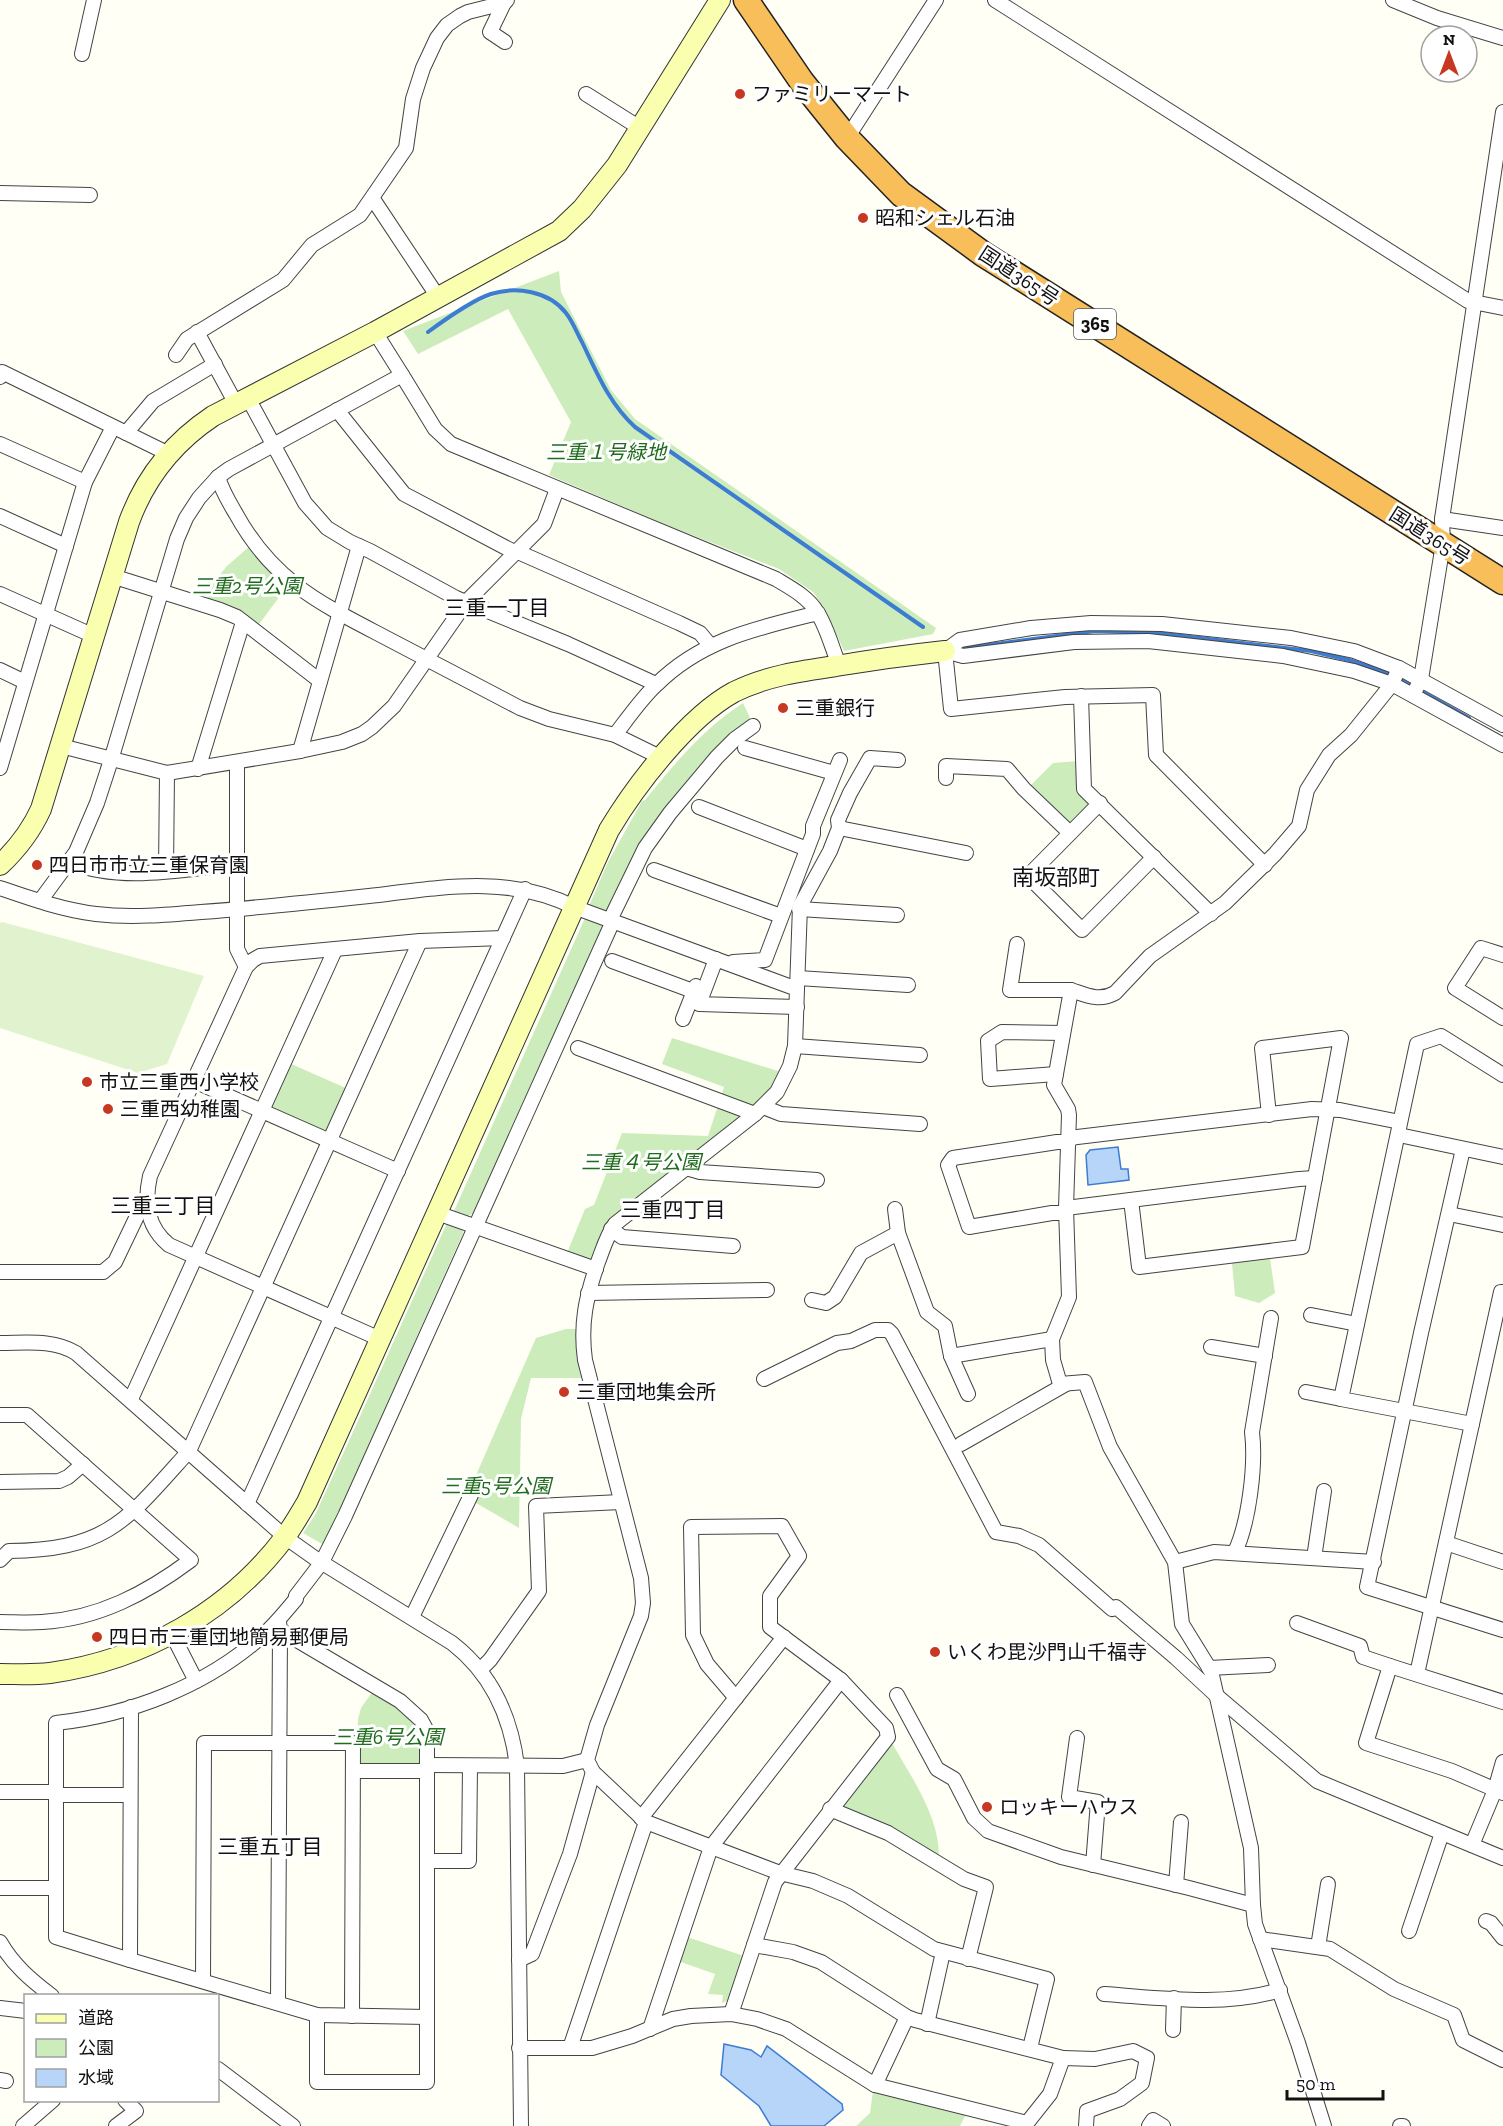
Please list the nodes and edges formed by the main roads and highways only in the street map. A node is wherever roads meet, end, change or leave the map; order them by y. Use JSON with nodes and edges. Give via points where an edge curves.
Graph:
{"nodes":[{"id":1,"x":746,"y":0,"type":"edge"},
{"id":2,"x":1503,"y":582,"type":"edge"}],
"edges":[{"from":1,"to":2,"type":"highway","name":"国道365号","number":"365","via":[[802,82],[847,138],[901,194],[983,254]]}]}
